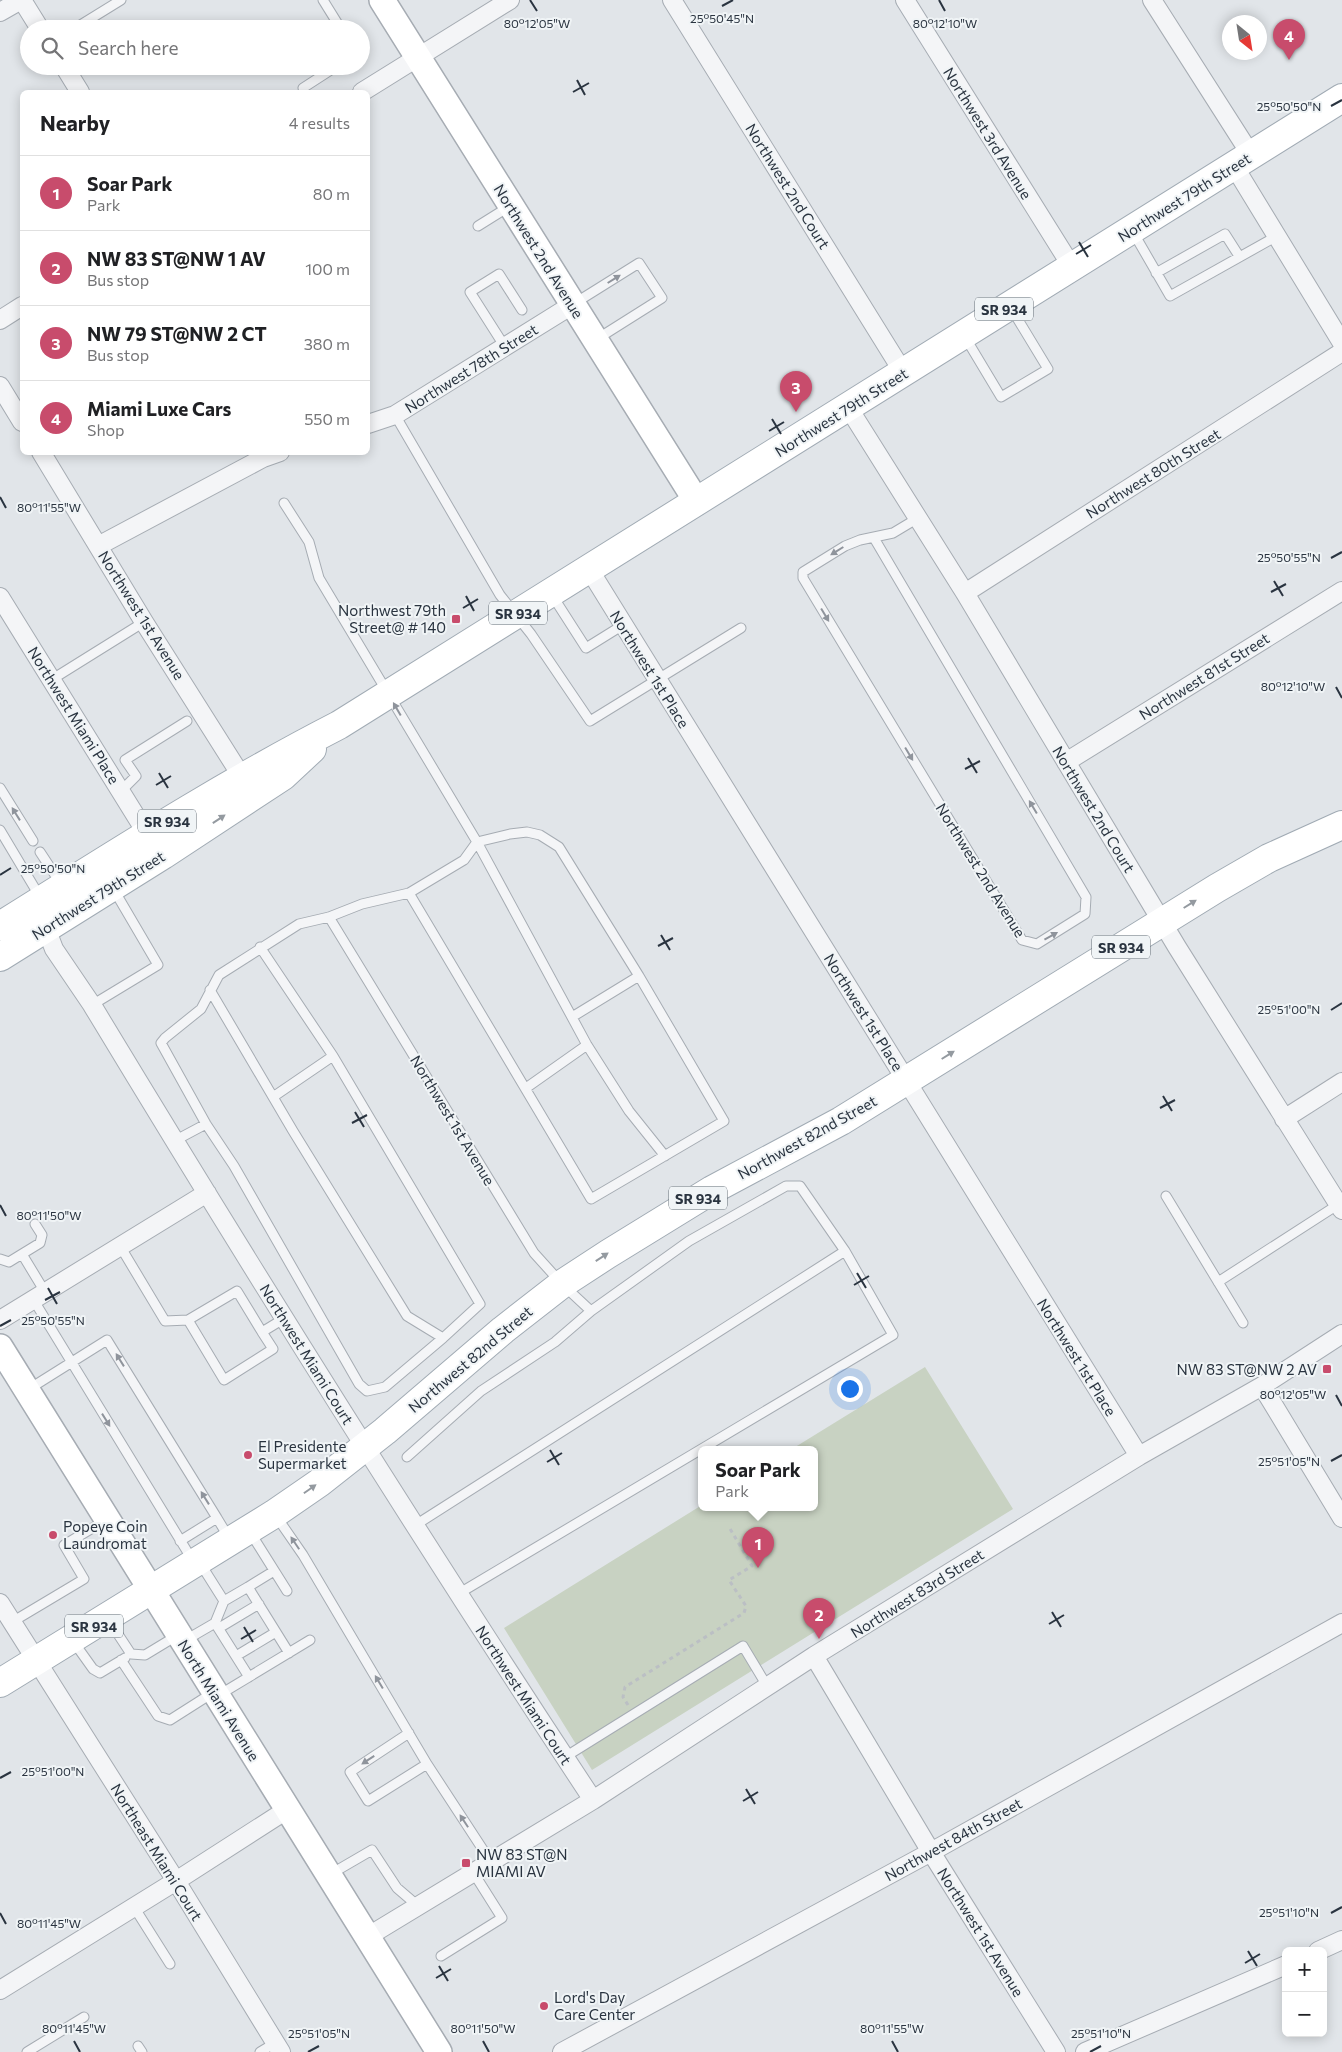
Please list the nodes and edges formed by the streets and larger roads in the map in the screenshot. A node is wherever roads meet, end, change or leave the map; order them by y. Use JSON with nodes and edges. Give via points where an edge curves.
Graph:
{"nodes":[{"id":1,"x":21,"y":0,"type":"edge"},
{"id":2,"x":382,"y":0,"type":"edge"},
{"id":3,"x":510,"y":0,"type":"edge"},
{"id":4,"x":672,"y":0,"type":"edge"},
{"id":5,"x":905,"y":0,"type":"edge"},
{"id":6,"x":1152,"y":0,"type":"edge"},
{"id":7,"x":0,"y":12,"type":"edge"},
{"id":8,"x":34,"y":20,"type":"edge"},
{"id":9,"x":418,"y":57,"type":"junction"},
{"id":10,"x":70,"y":75,"type":"edge"},
{"id":11,"x":79,"y":90,"type":"edge"},
{"id":12,"x":365,"y":90,"type":"edge"},
{"id":13,"x":1342,"y":98,"type":"edge"},
{"id":14,"x":1242,"y":160,"type":"junction"},
{"id":15,"x":1072,"y":267,"type":"junction"},
{"id":16,"x":572,"y":305,"type":"junction"},
{"id":17,"x":20,"y":307,"type":"edge"},
{"id":18,"x":0,"y":320,"type":"edge"},
{"id":19,"x":1342,"y":343,"type":"edge"},
{"id":20,"x":1342,"y":352,"type":"edge"},
{"id":21,"x":903,"y":372,"type":"junction"},
{"id":22,"x":0,"y":386,"type":"edge"},
{"id":23,"x":848,"y":407,"type":"junction"},
{"id":24,"x":20,"y":419,"type":"edge"},
{"id":25,"x":370,"y":421,"type":"edge"},
{"id":26,"x":43,"y":455,"type":"edge"},
{"id":27,"x":261,"y":455,"type":"edge"},
{"id":28,"x":696,"y":502,"type":"junction"},
{"id":29,"x":98,"y":546,"type":"junction"},
{"id":30,"x":589,"y":569,"type":"junction"},
{"id":31,"x":1342,"y":591,"type":"edge"},
{"id":32,"x":965,"y":593,"type":"junction"},
{"id":33,"x":0,"y":597,"type":"edge"},
{"id":34,"x":339,"y":725,"type":"junction"},
{"id":35,"x":1066,"y":762,"type":"junction"},
{"id":36,"x":242,"y":777,"type":"junction"},
{"id":37,"x":1342,"y":825,"type":"edge"},
{"id":38,"x":147,"y":834,"type":"junction"},
{"id":39,"x":1162,"y":921,"type":"junction"},
{"id":40,"x":0,"y":926,"type":"edge"},
{"id":41,"x":46,"y":928,"type":"junction"},
{"id":42,"x":0,"y":957,"type":"edge"},
{"id":43,"x":907,"y":1081,"type":"junction"},
{"id":44,"x":1342,"y":1082,"type":"edge"},
{"id":45,"x":1284,"y":1119,"type":"junction"},
{"id":46,"x":207,"y":1193,"type":"junction"},
{"id":47,"x":1340,"y":1207,"type":"edge"},
{"id":48,"x":0,"y":1320,"type":"edge"},
{"id":49,"x":1342,"y":1334,"type":"edge"},
{"id":50,"x":0,"y":1347,"type":"edge"},
{"id":51,"x":1262,"y":1386,"type":"junction"},
{"id":52,"x":365,"y":1447,"type":"junction"},
{"id":53,"x":1139,"y":1456,"type":"junction"},
{"id":54,"x":1342,"y":1518,"type":"edge"},
{"id":55,"x":151,"y":1591,"type":"junction"},
{"id":56,"x":0,"y":1603,"type":"edge"},
{"id":57,"x":1342,"y":1623,"type":"edge"},
{"id":58,"x":814,"y":1656,"type":"junction"},
{"id":59,"x":37,"y":1660,"type":"junction"},
{"id":60,"x":0,"y":1683,"type":"edge"},
{"id":61,"x":593,"y":1800,"type":"junction"},
{"id":62,"x":288,"y":1809,"type":"junction"},
{"id":63,"x":931,"y":1852,"type":"junction"},
{"id":64,"x":176,"y":1881,"type":"junction"},
{"id":65,"x":367,"y":1937,"type":"junction"},
{"id":66,"x":1342,"y":1940,"type":"edge"},
{"id":67,"x":1327,"y":1947,"type":"edge"},
{"id":68,"x":1282,"y":1967,"type":"edge"},
{"id":69,"x":0,"y":1990,"type":"edge"},
{"id":70,"x":278,"y":2047,"type":"edge"},
{"id":71,"x":438,"y":2052,"type":"edge"},
{"id":72,"x":562,"y":2052,"type":"edge"},
{"id":73,"x":1056,"y":2052,"type":"edge"},
{"id":74,"x":1085,"y":2052,"type":"edge"}],
"edges":[{"from":1,"to":7,"type":"street"},
{"from":1,"to":8,"type":"street"},
{"from":2,"to":9,"type":"main road","name":"Northwest 2nd Avenue"},
{"from":3,"to":9,"type":"street"},
{"from":4,"to":21,"type":"street","name":"Northwest 2nd Court"},
{"from":5,"to":15,"type":"street","name":"Northwest 3rd Avenue"},
{"from":6,"to":14,"type":"street"},
{"from":9,"to":12,"type":"street"},
{"from":9,"to":16,"type":"main road","name":"Northwest 2nd Avenue"},
{"from":10,"to":11,"type":"street"},
{"from":13,"to":14,"type":"main road","name":"Northwest 79th Street","number":"SR 934"},
{"from":14,"to":15,"type":"main road","name":"Northwest 79th Street","number":"SR 934"},
{"from":14,"to":19,"type":"street","via":[[1277,236]]},
{"from":15,"to":21,"type":"main road","name":"Northwest 79th Street","number":"SR 934"},
{"from":16,"to":25,"type":"street","name":"Northwest 78th Street","via":[[395,415]]},
{"from":16,"to":28,"type":"main road","name":"Northwest 2nd Avenue"},
{"from":17,"to":18,"type":"street"},
{"from":20,"to":32,"type":"street","name":"Northwest 80th Street"},
{"from":21,"to":23,"type":"main road","name":"Northwest 79th Street","number":"SR 934"},
{"from":22,"to":24,"type":"street"},
{"from":23,"to":28,"type":"main road","name":"Northwest 79th Street","number":"SR 934"},
{"from":23,"to":32,"type":"street","name":"Northwest 2nd Court"},
{"from":26,"to":29,"type":"street","name":"Northwest 1st Avenue"},
{"from":27,"to":29,"type":"street"},
{"from":28,"to":30,"type":"main road","name":"Northwest 79th Street","number":"SR 934"},
{"from":29,"to":36,"type":"street","name":"Northwest 1st Avenue"},
{"from":30,"to":34,"type":"main road","name":"Northwest 79th Street","number":"SR 934"},
{"from":30,"to":43,"type":"street","name":"Northwest 1st Place"},
{"from":31,"to":35,"type":"street","name":"Northwest 81st Street"},
{"from":32,"to":35,"type":"street","name":"Northwest 2nd Court"},
{"from":33,"to":38,"type":"street","name":"Northwest Miami Place"},
{"from":34,"to":36,"type":"main road","name":"Northwest 79th Street","number":"SR 934"},
{"from":41,"to":34,"type":"main road","name":"Northwest 79th Street","one_way":true,"via":[[283,776]]},
{"from":35,"to":39,"type":"street","name":"Northwest 2nd Court"},
{"from":36,"to":38,"type":"main road","name":"Northwest 79th Street","number":"SR 934"},
{"from":39,"to":37,"type":"main road","name":"Northwest 82nd Street","number":"SR 934","one_way":true,"via":[[1269,858]]},
{"from":38,"to":40,"type":"main road","name":"Northwest 79th Street","number":"SR 934"},
{"from":38,"to":41,"type":"main road","via":[[57,911]]},
{"from":43,"to":39,"type":"main road","name":"Northwest 82nd Street","number":"SR 934","one_way":true},
{"from":39,"to":45,"type":"street","name":"Northwest 2nd Court"},
{"from":41,"to":42,"type":"main road","name":"Northwest 79th Street"},
{"from":41,"to":46,"type":"street","name":"Northwest Miami Court","via":[[54,948]]},
{"from":52,"to":43,"type":"main road","name":"Northwest 82nd Street","number":"SR 934","one_way":true,"via":[[562,1284],[705,1194],[820,1133]]},
{"from":43,"to":53,"type":"street","name":"Northwest 1st Place"},
{"from":44,"to":45,"type":"street"},
{"from":45,"to":47,"type":"street","name":"Northwest 2nd Court"},
{"from":46,"to":48,"type":"street"},
{"from":46,"to":52,"type":"street","name":"Northwest Miami Court"},
{"from":49,"to":51,"type":"street","name":"Northwest 83rd Street"},
{"from":50,"to":55,"type":"main road","name":"North Miami Avenue"},
{"from":51,"to":53,"type":"street","name":"Northwest 83rd Street"},
{"from":51,"to":54,"type":"street"},
{"from":55,"to":52,"type":"main road","name":"Northwest 82nd Street","number":"SR 934","one_way":true,"via":[[274,1514]]},
{"from":52,"to":61,"type":"street","name":"Northwest Miami Court"},
{"from":53,"to":58,"type":"street","name":"Northwest 83rd Street"},
{"from":55,"to":59,"type":"main road","number":"SR 934"},
{"from":55,"to":62,"type":"main road","name":"North Miami Avenue"},
{"from":56,"to":59,"type":"street","name":"Northeast Miami Court"},
{"from":57,"to":63,"type":"street","name":"Northwest 84th Street"},
{"from":58,"to":61,"type":"street","name":"Northwest 83rd Street"},
{"from":58,"to":63,"type":"street","name":"Northwest 1st Avenue"},
{"from":59,"to":60,"type":"main road","number":"SR 934"},
{"from":59,"to":64,"type":"street","name":"Northeast Miami Court"},
{"from":61,"to":65,"type":"street","name":"Northwest 83rd Street"},
{"from":62,"to":64,"type":"street"},
{"from":62,"to":65,"type":"main road","name":"North Miami Avenue"},
{"from":63,"to":72,"type":"street","name":"Northwest 84th Street"},
{"from":63,"to":73,"type":"street","name":"Northwest 1st Avenue"},
{"from":64,"to":69,"type":"street"},
{"from":64,"to":70,"type":"street","name":"Northeast Miami Court"},
{"from":65,"to":71,"type":"main road","name":"North Miami Avenue"},
{"from":66,"to":67,"type":"street"},
{"from":68,"to":74,"type":"street"}]}
